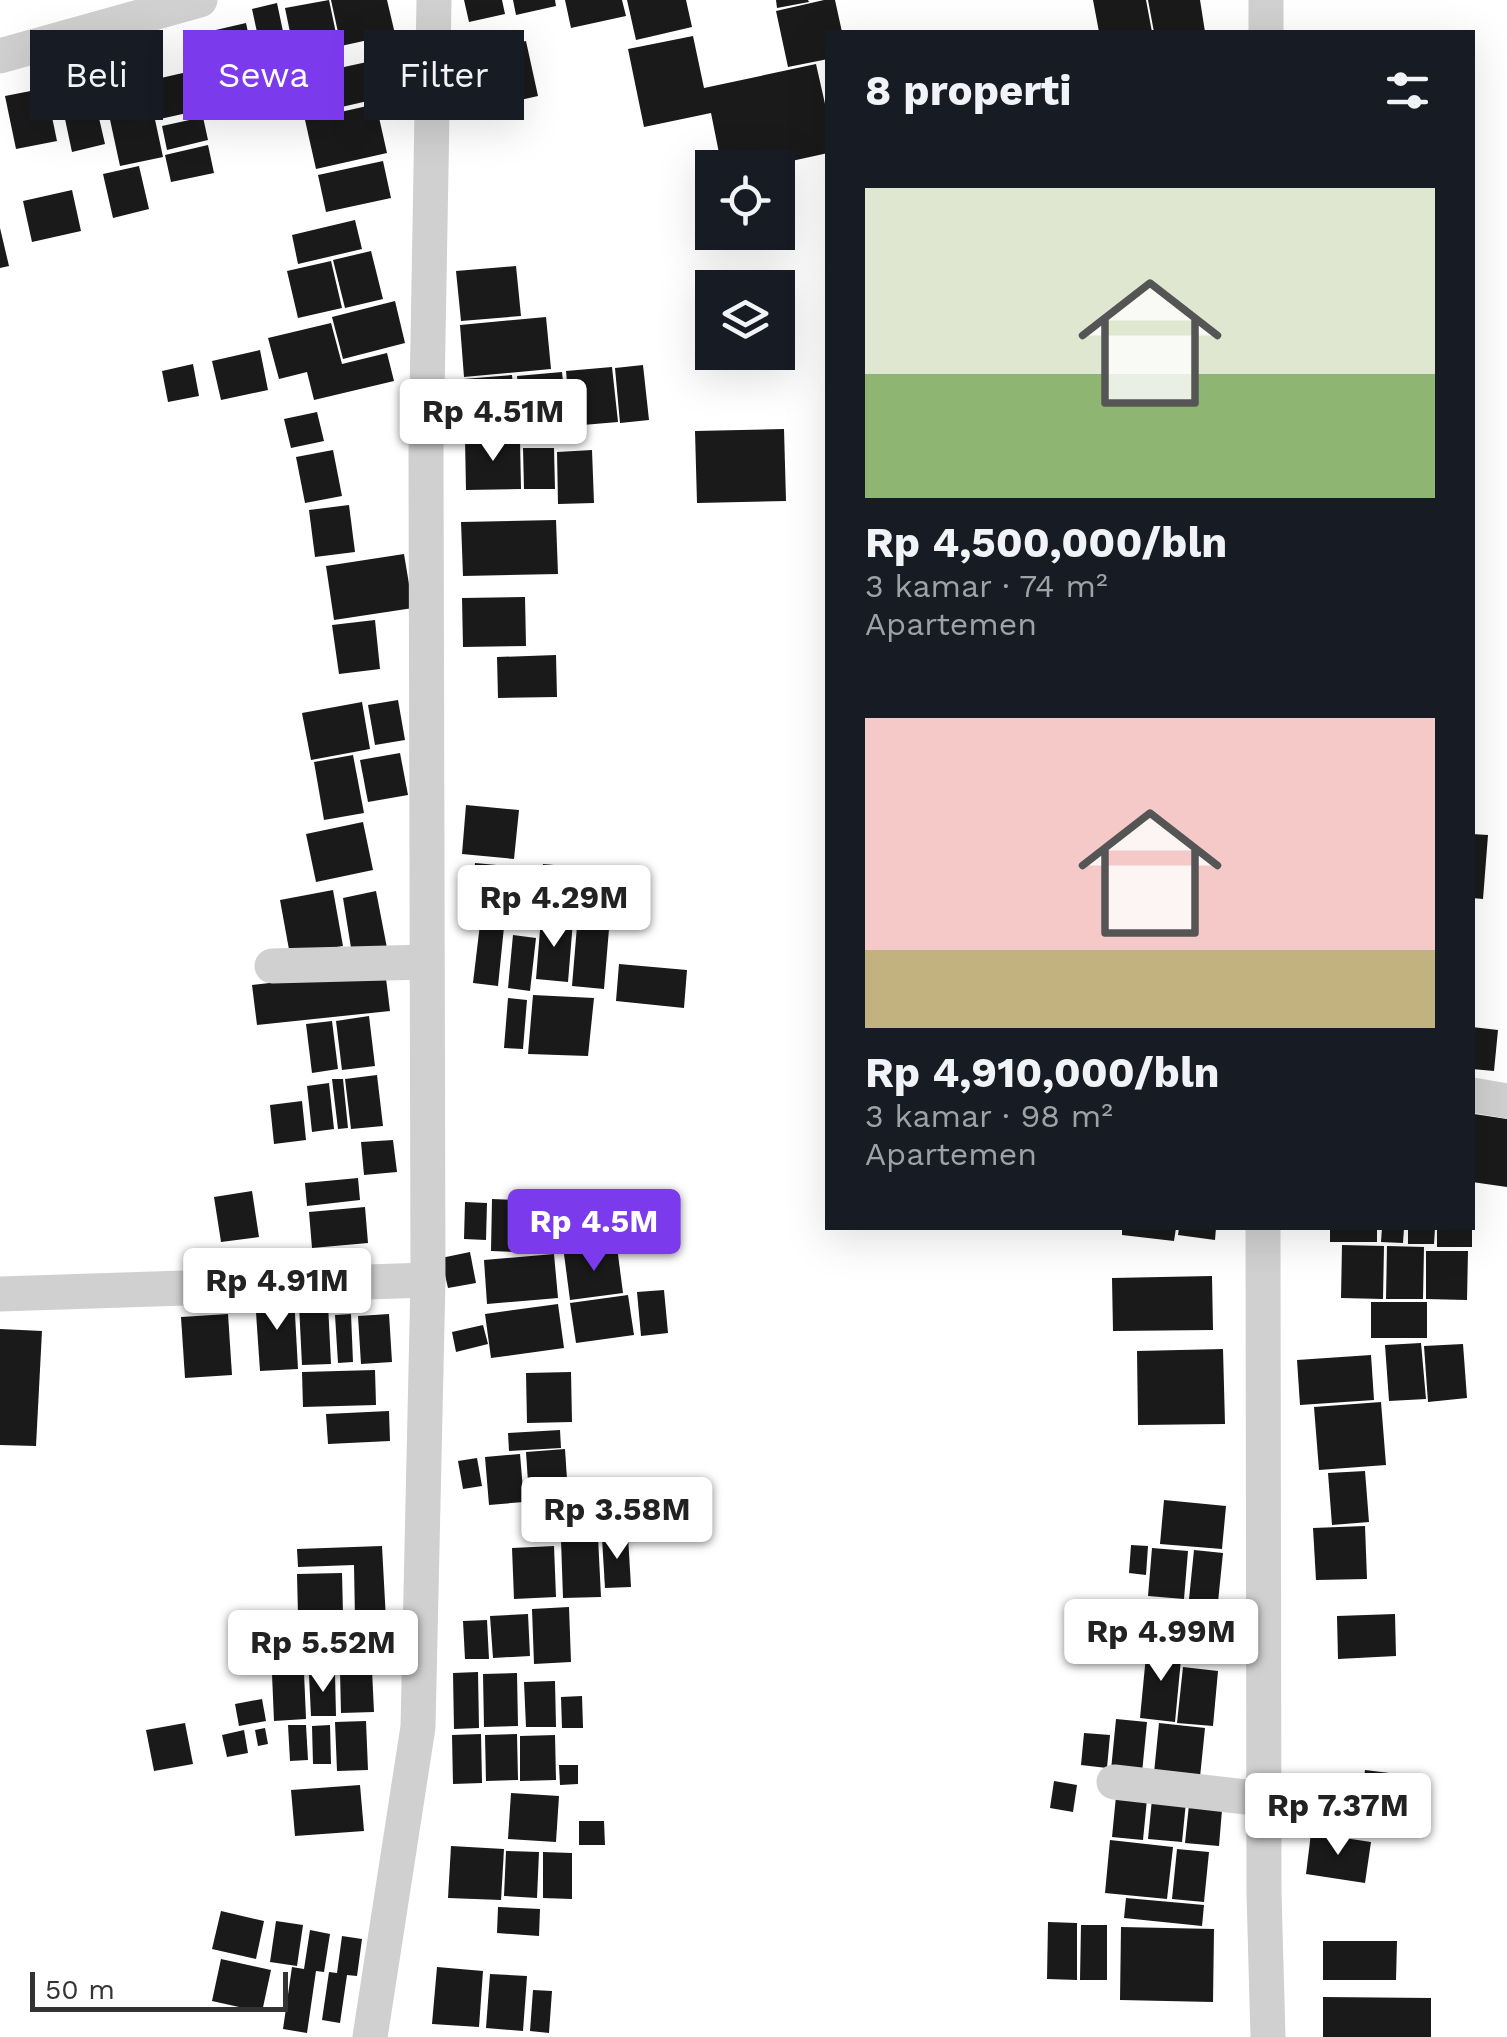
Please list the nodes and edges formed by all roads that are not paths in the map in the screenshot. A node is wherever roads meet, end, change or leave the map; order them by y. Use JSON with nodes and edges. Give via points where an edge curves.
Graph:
{"nodes":[{"id":1,"x":200,"y":0,"type":"edge"},
{"id":2,"x":434,"y":0,"type":"edge"},
{"id":3,"x":1266,"y":0,"type":"edge"},
{"id":4,"x":1266,"y":30,"type":"edge"},
{"id":5,"x":0,"y":56,"type":"edge"},
{"id":6,"x":426,"y":962,"type":"junction"},
{"id":7,"x":272,"y":966,"type":"dead end"},
{"id":8,"x":1475,"y":1096,"type":"edge"},
{"id":9,"x":1507,"y":1102,"type":"edge"},
{"id":10,"x":1263,"y":1230,"type":"edge"},
{"id":11,"x":428,"y":1280,"type":"junction"},
{"id":12,"x":0,"y":1294,"type":"edge"},
{"id":13,"x":1114,"y":1782,"type":"dead end"},
{"id":14,"x":1264,"y":1798,"type":"junction"},
{"id":15,"x":370,"y":2037,"type":"edge"},
{"id":16,"x":1268,"y":2037,"type":"edge"}],
"edges":[{"from":1,"to":5,"type":"street"},
{"from":2,"to":6,"type":"street"},
{"from":3,"to":4,"type":"street"},
{"from":6,"to":7,"type":"street"},
{"from":6,"to":11,"type":"street"},
{"from":8,"to":9,"type":"street"},
{"from":10,"to":14,"type":"street"},
{"from":11,"to":12,"type":"street"},
{"from":11,"to":15,"type":"street","via":[[418,1727]]},
{"from":13,"to":14,"type":"street"},
{"from":14,"to":16,"type":"street"}]}
